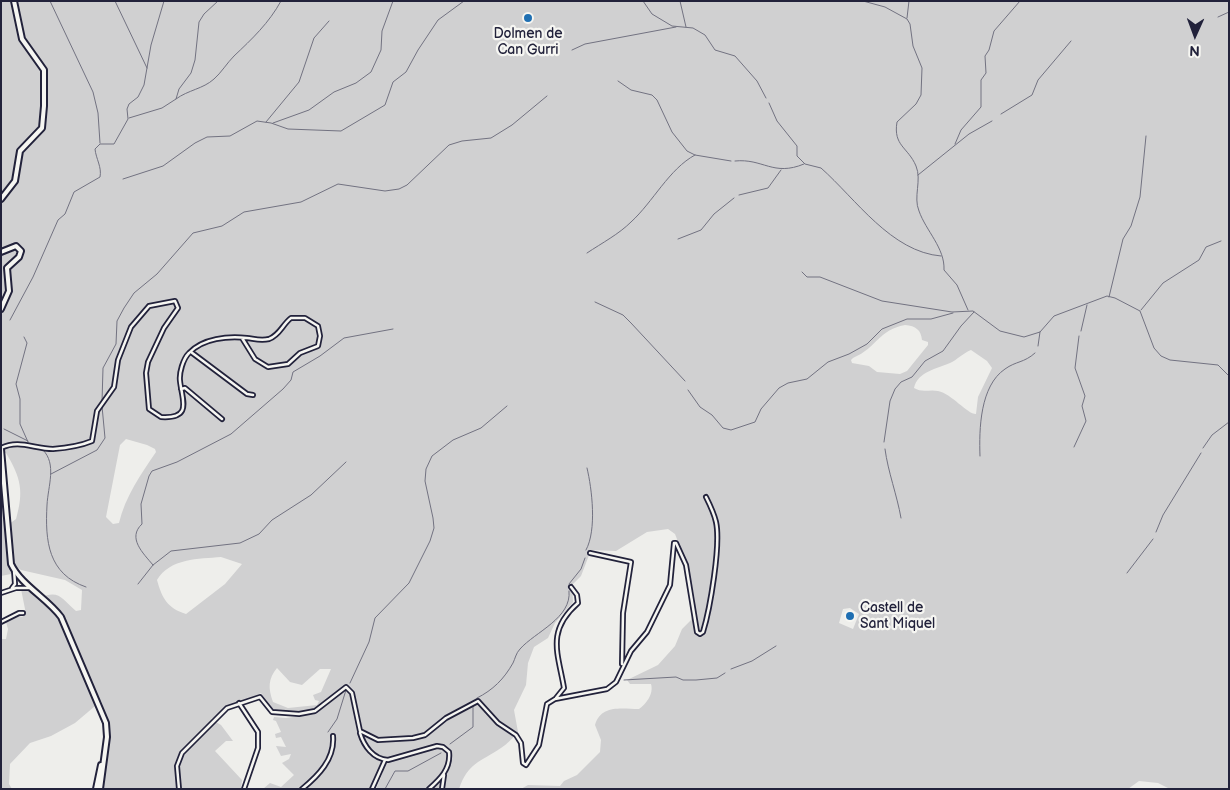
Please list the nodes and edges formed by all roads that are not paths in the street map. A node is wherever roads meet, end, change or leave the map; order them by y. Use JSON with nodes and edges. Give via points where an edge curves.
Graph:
{"nodes":[{"id":1,"x":14,"y":1,"type":"edge"},
{"id":2,"x":1,"y":199,"type":"edge"},
{"id":3,"x":1,"y":252,"type":"edge"},
{"id":4,"x":1,"y":309,"type":"edge"},
{"id":5,"x":242,"y":338,"type":"junction"},
{"id":6,"x":191,"y":351,"type":"junction"},
{"id":7,"x":182,"y":389,"type":"junction"},
{"id":8,"x":253,"y":395,"type":"dead end"},
{"id":9,"x":222,"y":419,"type":"dead end"},
{"id":10,"x":1,"y":449,"type":"edge"},
{"id":11,"x":706,"y":497,"type":"dead end"},
{"id":12,"x":590,"y":553,"type":"dead end"},
{"id":13,"x":13,"y":569,"type":"junction"},
{"id":14,"x":21,"y":580,"type":"junction"},
{"id":15,"x":13,"y":587,"type":"junction"},
{"id":16,"x":32,"y":587,"type":"junction"},
{"id":17,"x":571,"y":587,"type":"dead end"},
{"id":18,"x":24,"y":588,"type":"junction"},
{"id":19,"x":8,"y":590,"type":"junction"},
{"id":20,"x":1,"y":593,"type":"edge"},
{"id":21,"x":22,"y":614,"type":"dead end"},
{"id":22,"x":1,"y":622,"type":"edge"},
{"id":23,"x":622,"y":666,"type":"junction"},
{"id":24,"x":555,"y":699,"type":"junction"},
{"id":25,"x":239,"y":703,"type":"junction"},
{"id":26,"x":360,"y":731,"type":"junction"},
{"id":27,"x":333,"y":736,"type":"dead end"},
{"id":28,"x":385,"y":760,"type":"junction"},
{"id":29,"x":444,"y":775,"type":"junction"},
{"id":30,"x":98,"y":789,"type":"edge"},
{"id":31,"x":179,"y":789,"type":"edge"},
{"id":32,"x":244,"y":789,"type":"edge"},
{"id":33,"x":302,"y":789,"type":"edge"},
{"id":34,"x":372,"y":789,"type":"edge"},
{"id":35,"x":429,"y":789,"type":"edge"},
{"id":36,"x":442,"y":789,"type":"edge"}],
"edges":[{"from":1,"to":2,"type":"main road","via":[[22,38],[42,64],[46,82],[42,128],[20,150],[15,181]]},
{"from":3,"to":4,"type":"main road","via":[[16,246],[21,251],[8,268],[8,291]]},
{"from":5,"to":5,"type":"street","via":[[255,360],[268,367],[288,364],[300,353],[318,346],[320,336],[318,326],[299,317],[291,318],[278,334],[269,339]]},
{"from":5,"to":6,"type":"street","via":[[219,338]]},
{"from":6,"to":7,"type":"street","via":[[180,375]]},
{"from":6,"to":8,"type":"street","via":[[247,394]]},
{"from":7,"to":9,"type":"street","via":[[186,388]]},
{"from":7,"to":10,"type":"street","via":[[184,405],[177,414],[160,417],[149,409],[148,362],[164,328],[178,309],[175,301],[156,303],[149,306],[131,327],[118,360],[114,387],[98,411],[92,441],[52,448],[12,444]]},
{"from":10,"to":13,"type":"main road","via":[[9,555]]},
{"from":11,"to":23,"type":"street","via":[[717,529],[703,632],[697,632],[686,565],[674,543],[670,585],[647,632]]},
{"from":12,"to":23,"type":"street","via":[[630,562],[623,613]]},
{"from":13,"to":14,"type":"main road"},
{"from":13,"to":15,"type":"street"},
{"from":14,"to":15,"type":"street"},
{"from":14,"to":16,"type":"main road"},
{"from":14,"to":18,"type":"street"},
{"from":15,"to":19,"type":"street"},
{"from":16,"to":18,"type":"street"},
{"from":16,"to":30,"type":"main road","via":[[55,610],[69,634],[104,717],[106,744]]},
{"from":17,"to":24,"type":"street","via":[[578,603],[561,621],[557,638],[558,664],[564,688]]},
{"from":18,"to":19,"type":"street"},
{"from":19,"to":20,"type":"street"},
{"from":21,"to":22,"type":"street","via":[[19,612]]},
{"from":23,"to":24,"type":"street","via":[[616,682],[607,689]]},
{"from":24,"to":26,"type":"street","via":[[544,712],[539,744],[526,765],[516,735],[498,723],[478,701],[446,718],[425,735],[414,738],[378,740]]},
{"from":25,"to":26,"type":"street","via":[[260,697],[272,712],[315,712],[346,687],[352,693]]},
{"from":25,"to":31,"type":"street","via":[[217,716],[182,753],[178,766]]},
{"from":25,"to":32,"type":"street","via":[[258,732],[258,748]]},
{"from":26,"to":28,"type":"street","via":[[370,752]]},
{"from":27,"to":33,"type":"street","via":[[328,762]]},
{"from":28,"to":29,"type":"street","via":[[443,747],[449,752],[450,759]]},
{"from":28,"to":34,"type":"street"},
{"from":29,"to":35,"type":"street"},
{"from":29,"to":36,"type":"street"}]}
